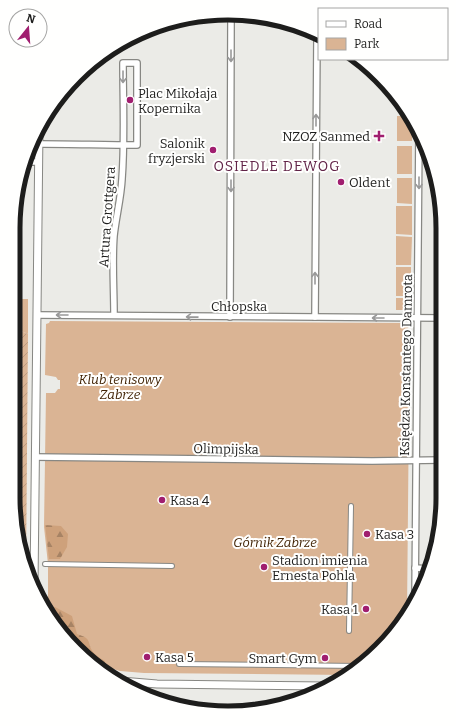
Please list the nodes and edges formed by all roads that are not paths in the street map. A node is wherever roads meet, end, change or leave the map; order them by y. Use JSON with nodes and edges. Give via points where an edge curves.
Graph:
{"nodes":[{"id":1,"x":231,"y":20,"type":"edge"},
{"id":2,"x":317,"y":40,"type":"edge"},
{"id":3,"x":39,"y":141,"type":"edge"},
{"id":4,"x":39,"y":144,"type":"junction"},
{"id":5,"x":123,"y":145,"type":"junction"},
{"id":6,"x":419,"y":145,"type":"edge"},
{"id":7,"x":31,"y":162,"type":"edge"},
{"id":8,"x":38,"y":162,"type":"junction"},
{"id":9,"x":37,"y":315,"type":"junction"},
{"id":10,"x":114,"y":315,"type":"junction"},
{"id":11,"x":230,"y":317,"type":"junction"},
{"id":12,"x":315,"y":317,"type":"junction"},
{"id":13,"x":417,"y":318,"type":"junction"},
{"id":14,"x":436,"y":318,"type":"edge"},
{"id":15,"x":35,"y":457,"type":"junction"},
{"id":16,"x":416,"y":460,"type":"junction"},
{"id":17,"x":436,"y":460,"type":"edge"},
{"id":18,"x":351,"y":506,"type":"dead end"},
{"id":19,"x":45,"y":564,"type":"dead end"},
{"id":20,"x":172,"y":566,"type":"dead end"},
{"id":21,"x":415,"y":568,"type":"junction"},
{"id":22,"x":424,"y":569,"type":"edge"},
{"id":23,"x":34,"y":573,"type":"edge"},
{"id":24,"x":415,"y":590,"type":"edge"},
{"id":25,"x":349,"y":631,"type":"dead end"},
{"id":26,"x":179,"y":664,"type":"dead end"},
{"id":27,"x":351,"y":666,"type":"edge"},
{"id":28,"x":130,"y":682,"type":"edge"},
{"id":29,"x":157,"y":684,"type":"junction"},
{"id":30,"x":139,"y":686,"type":"edge"},
{"id":31,"x":318,"y":686,"type":"edge"}],
"edges":[{"from":1,"to":11,"type":"street","one_way":true},
{"from":12,"to":2,"type":"street","one_way":true},
{"from":3,"to":4,"type":"street"},
{"from":4,"to":5,"type":"street"},
{"from":4,"to":8,"type":"street"},
{"from":5,"to":5,"type":"street","one_way":true,"via":[[137,145],[137,63],[123,63]]},
{"from":5,"to":10,"type":"street","name":"Artura Grottgera","via":[[122,180],[114,244]]},
{"from":6,"to":13,"type":"street","name":"Księdza Konstantego Damrota","one_way":true},
{"from":7,"to":8,"type":"street"},
{"from":8,"to":9,"type":"street"},
{"from":10,"to":9,"type":"street","name":"Chłopska","one_way":true},
{"from":9,"to":15,"type":"street"},
{"from":11,"to":10,"type":"street","name":"Chłopska","one_way":true},
{"from":11,"to":12,"type":"street","name":"Chłopska"},
{"from":13,"to":12,"type":"street","name":"Chłopska","one_way":true},
{"from":13,"to":14,"type":"street","name":"Chłopska"},
{"from":13,"to":16,"type":"street","name":"Księdza Konstantego Damrota"},
{"from":15,"to":16,"type":"street","name":"Olimpijska","via":[[372,462]]},
{"from":15,"to":23,"type":"street"},
{"from":16,"to":17,"type":"street","name":"Olimpijska"},
{"from":16,"to":21,"type":"street","name":"Księdza Konstantego Damrota"},
{"from":18,"to":25,"type":"street"},
{"from":19,"to":20,"type":"street"},
{"from":21,"to":22,"type":"street"},
{"from":21,"to":24,"type":"street","name":"Księdza Konstantego Damrota"},
{"from":26,"to":27,"type":"street"},
{"from":28,"to":29,"type":"street"},
{"from":29,"to":30,"type":"street"},
{"from":29,"to":31,"type":"street"}]}
